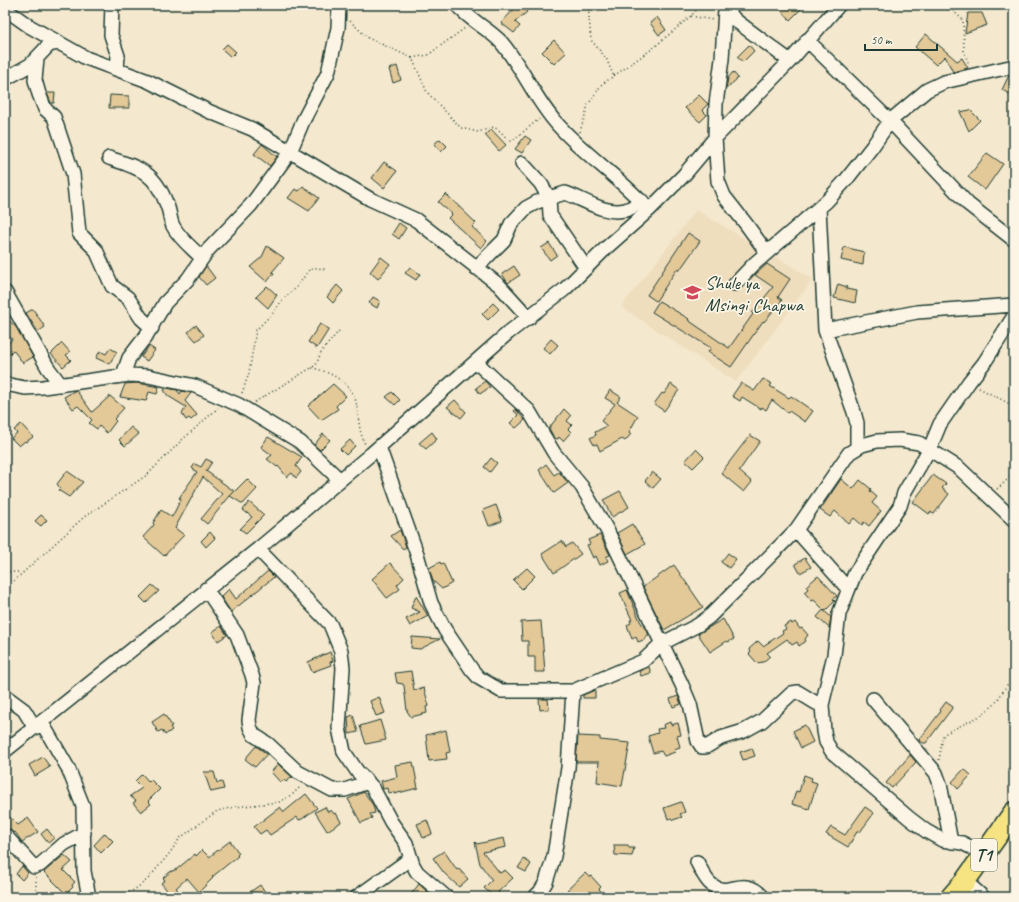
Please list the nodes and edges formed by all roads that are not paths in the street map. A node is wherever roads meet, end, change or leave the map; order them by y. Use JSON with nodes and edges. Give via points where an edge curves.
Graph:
{"nodes":[{"id":1,"x":112,"y":5,"type":"edge"},
{"id":2,"x":457,"y":5,"type":"edge"},
{"id":3,"x":840,"y":5,"type":"edge"},
{"id":4,"x":338,"y":6,"type":"edge"},
{"id":5,"x":724,"y":7,"type":"edge"},
{"id":6,"x":5,"y":9,"type":"edge"},
{"id":7,"x":807,"y":40,"type":"junction"},
{"id":8,"x":59,"y":43,"type":"junction"},
{"id":9,"x":37,"y":59,"type":"junction"},
{"id":10,"x":790,"y":61,"type":"junction"},
{"id":11,"x":1014,"y":66,"type":"edge"},
{"id":12,"x":117,"y":68,"type":"junction"},
{"id":13,"x":5,"y":79,"type":"edge"},
{"id":14,"x":890,"y":121,"type":"junction"},
{"id":15,"x":715,"y":138,"type":"junction"},
{"id":16,"x":290,"y":152,"type":"junction"},
{"id":17,"x":109,"y":158,"type":"dead end"},
{"id":18,"x":522,"y":163,"type":"dead end"},
{"id":19,"x":549,"y":198,"type":"junction"},
{"id":20,"x":646,"y":206,"type":"junction"},
{"id":21,"x":819,"y":208,"type":"junction"},
{"id":22,"x":1014,"y":240,"type":"edge"},
{"id":23,"x":767,"y":253,"type":"junction"},
{"id":24,"x":202,"y":258,"type":"junction"},
{"id":25,"x":476,"y":268,"type":"junction"},
{"id":26,"x":586,"y":268,"type":"junction"},
{"id":27,"x":735,"y":284,"type":"dead end"},
{"id":28,"x":5,"y":292,"type":"edge"},
{"id":29,"x":1014,"y":305,"type":"edge"},
{"id":30,"x":1014,"y":316,"type":"edge"},
{"id":31,"x":529,"y":318,"type":"junction"},
{"id":32,"x":152,"y":328,"type":"junction"},
{"id":33,"x":825,"y":330,"type":"junction"},
{"id":34,"x":476,"y":362,"type":"junction"},
{"id":35,"x":123,"y":375,"type":"junction"},
{"id":36,"x":6,"y":385,"type":"edge"},
{"id":37,"x":61,"y":386,"type":"junction"},
{"id":38,"x":857,"y":448,"type":"junction"},
{"id":39,"x":930,"y":448,"type":"junction"},
{"id":40,"x":375,"y":450,"type":"junction"},
{"id":41,"x":340,"y":480,"type":"junction"},
{"id":42,"x":1014,"y":520,"type":"edge"},
{"id":43,"x":796,"y":530,"type":"junction"},
{"id":44,"x":258,"y":549,"type":"junction"},
{"id":45,"x":206,"y":588,"type":"junction"},
{"id":46,"x":848,"y":589,"type":"junction"},
{"id":47,"x":660,"y":644,"type":"junction"},
{"id":48,"x":573,"y":691,"type":"junction"},
{"id":49,"x":5,"y":696,"type":"edge"},
{"id":50,"x":873,"y":699,"type":"dead end"},
{"id":51,"x":822,"y":705,"type":"junction"},
{"id":52,"x":38,"y":726,"type":"junction"},
{"id":53,"x":5,"y":751,"type":"edge"},
{"id":54,"x":368,"y":782,"type":"junction"},
{"id":55,"x":1014,"y":812,"type":"edge"},
{"id":56,"x":84,"y":833,"type":"junction"},
{"id":57,"x":5,"y":835,"type":"edge"},
{"id":58,"x":951,"y":842,"type":"junction"},
{"id":59,"x":985,"y":854,"type":"junction"},
{"id":60,"x":410,"y":859,"type":"junction"},
{"id":61,"x":697,"y":862,"type":"dead end"},
{"id":62,"x":965,"y":881,"type":"junction"},
{"id":63,"x":540,"y":895,"type":"edge"},
{"id":64,"x":88,"y":897,"type":"edge"},
{"id":65,"x":357,"y":897,"type":"edge"},
{"id":66,"x":446,"y":897,"type":"edge"},
{"id":67,"x":763,"y":897,"type":"edge"},
{"id":68,"x":951,"y":897,"type":"edge"},
{"id":69,"x":983,"y":897,"type":"edge"}],
"edges":[{"from":1,"to":12,"type":"street","via":[[111,35],[118,56]]},
{"from":2,"to":20,"type":"street","via":[[473,22],[500,42],[538,102],[558,126]]},
{"from":3,"to":7,"type":"street"},
{"from":4,"to":16,"type":"street","via":[[337,34],[328,73]]},
{"from":5,"to":10,"type":"street","via":[[735,20]]},
{"from":5,"to":15,"type":"street"},
{"from":6,"to":8,"type":"street"},
{"from":7,"to":10,"type":"street"},
{"from":7,"to":14,"type":"street"},
{"from":8,"to":9,"type":"street","via":[[44,48]]},
{"from":8,"to":12,"type":"street","via":[[86,58]]},
{"from":9,"to":13,"type":"street"},
{"from":9,"to":32,"type":"street","via":[[35,80],[39,94],[45,109],[54,117],[73,174],[79,233],[96,250],[112,286],[128,298],[141,318]]},
{"from":10,"to":15,"type":"street"},
{"from":11,"to":14,"type":"street","via":[[936,84]]},
{"from":12,"to":16,"type":"street","via":[[252,129]]},
{"from":14,"to":21,"type":"street","via":[[846,180]]},
{"from":14,"to":22,"type":"street","via":[[968,204]]},
{"from":15,"to":20,"type":"street","via":[[684,175]]},
{"from":15,"to":23,"type":"street","via":[[720,191]]},
{"from":16,"to":24,"type":"street","via":[[251,205]]},
{"from":16,"to":25,"type":"street","via":[[370,199],[416,220]]},
{"from":17,"to":24,"type":"street","via":[[148,174],[163,195],[174,228]]},
{"from":18,"to":19,"type":"street","via":[[541,184]]},
{"from":19,"to":20,"type":"street","via":[[565,193],[588,204],[615,211]]},
{"from":19,"to":25,"type":"street","via":[[526,208],[510,224],[504,240]]},
{"from":19,"to":26,"type":"street","via":[[550,215]]},
{"from":20,"to":26,"type":"street"},
{"from":21,"to":23,"type":"street"},
{"from":21,"to":33,"type":"street"},
{"from":23,"to":27,"type":"street"},
{"from":24,"to":32,"type":"street","via":[[188,279],[165,303]]},
{"from":25,"to":31,"type":"street","via":[[499,285]]},
{"from":26,"to":31,"type":"street"},
{"from":28,"to":37,"type":"street","via":[[44,362]]},
{"from":29,"to":33,"type":"street","via":[[917,312]]},
{"from":30,"to":39,"type":"street","via":[[940,424]]},
{"from":31,"to":34,"type":"street"},
{"from":32,"to":35,"type":"street","via":[[129,358]]},
{"from":33,"to":38,"type":"street","via":[[857,423]]},
{"from":34,"to":40,"type":"street"},
{"from":34,"to":47,"type":"street","via":[[529,410],[554,454],[582,487],[607,530]]},
{"from":35,"to":37,"type":"street"},
{"from":35,"to":41,"type":"street","via":[[148,376],[195,386],[236,404],[300,442]]},
{"from":36,"to":37,"type":"street","via":[[25,388]]},
{"from":38,"to":39,"type":"street","via":[[876,441],[900,440]]},
{"from":38,"to":43,"type":"street","via":[[849,453]]},
{"from":39,"to":42,"type":"street","via":[[959,468]]},
{"from":39,"to":46,"type":"street","via":[[904,493],[900,506],[855,573]]},
{"from":40,"to":41,"type":"street"},
{"from":40,"to":48,"type":"street","via":[[417,554],[431,603],[445,630],[472,670],[479,678],[501,691]]},
{"from":41,"to":44,"type":"street"},
{"from":43,"to":46,"type":"street"},
{"from":43,"to":47,"type":"street","via":[[709,617]]},
{"from":44,"to":45,"type":"street"},
{"from":44,"to":54,"type":"street","via":[[330,624],[336,636],[343,668],[340,740],[344,752]]},
{"from":45,"to":52,"type":"street"},
{"from":45,"to":54,"type":"street","via":[[237,636],[252,675],[254,683],[249,720],[251,731],[293,768],[335,791]]},
{"from":46,"to":51,"type":"street","via":[[839,614],[834,655]]},
{"from":47,"to":48,"type":"street","via":[[643,660]]},
{"from":47,"to":51,"type":"street","via":[[690,704],[698,741],[702,747],[744,731],[762,721],[792,693],[798,692]]},
{"from":48,"to":63,"type":"street","via":[[568,768],[554,856]]},
{"from":49,"to":52,"type":"street","via":[[24,710]]},
{"from":50,"to":58,"type":"street","via":[[936,773]]},
{"from":51,"to":58,"type":"street","via":[[826,742],[832,752],[909,818],[942,840]]},
{"from":52,"to":53,"type":"street"},
{"from":52,"to":56,"type":"street","via":[[68,768],[82,806]]},
{"from":54,"to":60,"type":"street","via":[[406,843]]},
{"from":55,"to":59,"type":"highway","number":"T1"},
{"from":56,"to":57,"type":"street","via":[[64,844],[36,867],[31,865]]},
{"from":56,"to":64,"type":"street","via":[[84,871]]},
{"from":58,"to":59,"type":"street","via":[[968,845]]},
{"from":59,"to":62,"type":"highway","number":"T1"},
{"from":60,"to":65,"type":"street"},
{"from":60,"to":66,"type":"street","via":[[417,872]]},
{"from":61,"to":67,"type":"street","via":[[706,879],[720,890],[746,886],[754,888]]},
{"from":62,"to":68,"type":"highway","number":"T1"},
{"from":62,"to":69,"type":"street"}]}
